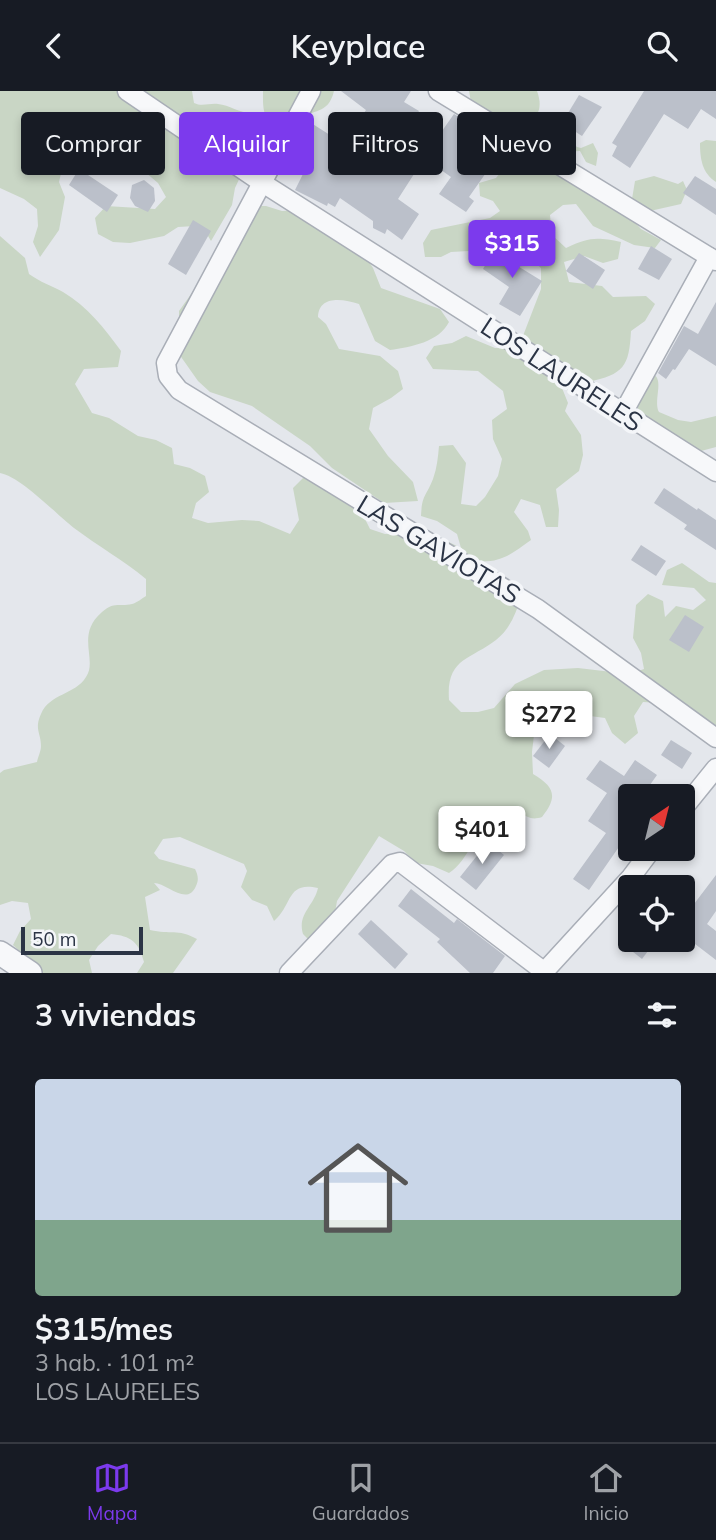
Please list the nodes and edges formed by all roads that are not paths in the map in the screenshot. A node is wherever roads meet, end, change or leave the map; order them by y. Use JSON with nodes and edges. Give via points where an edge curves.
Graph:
{"nodes":[{"id":1,"x":127,"y":91,"type":"edge"},
{"id":2,"x":311,"y":91,"type":"edge"},
{"id":3,"x":438,"y":91,"type":"edge"},
{"id":4,"x":261,"y":182,"type":"junction"},
{"id":5,"x":713,"y":259,"type":"edge"},
{"id":6,"x":623,"y":413,"type":"junction"},
{"id":7,"x":716,"y":472,"type":"edge"},
{"id":8,"x":716,"y":738,"type":"edge"},
{"id":9,"x":716,"y":768,"type":"edge"},
{"id":10,"x":695,"y":794,"type":"edge"},
{"id":11,"x":643,"y":861,"type":"edge"},
{"id":12,"x":0,"y":953,"type":"edge"},
{"id":13,"x":30,"y":973,"type":"edge"},
{"id":14,"x":289,"y":973,"type":"edge"},
{"id":15,"x":544,"y":973,"type":"edge"}],
"edges":[{"from":1,"to":4,"type":"street","name":"LOS LAURELES"},
{"from":2,"to":4,"type":"street"},
{"from":3,"to":5,"type":"street"},
{"from":4,"to":6,"type":"street","name":"LOS LAURELES"},
{"from":4,"to":8,"type":"street","name":"LAS GAVIOTAS","via":[[166,363],[168,376],[179,390],[538,610]]},
{"from":5,"to":6,"type":"street"},
{"from":6,"to":7,"type":"street","name":"LOS LAURELES"},
{"from":9,"to":10,"type":"street"},
{"from":11,"to":15,"type":"street"},
{"from":12,"to":13,"type":"street"},
{"from":14,"to":15,"type":"street","via":[[392,864],[400,862]]}]}
